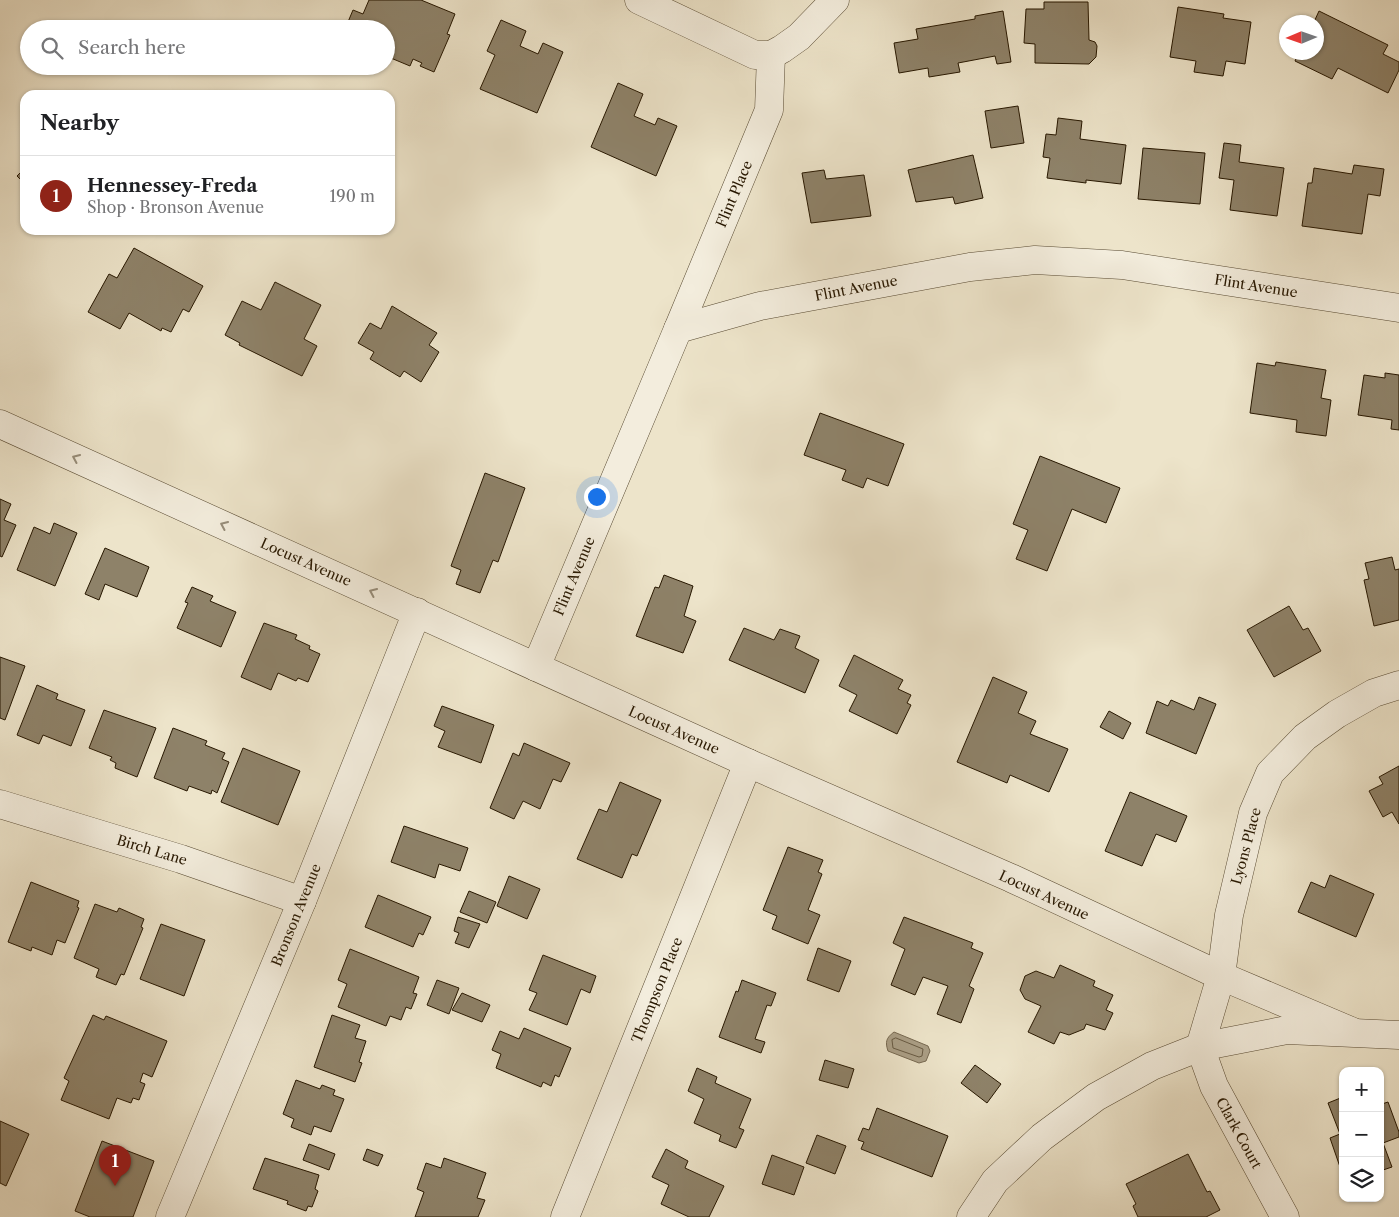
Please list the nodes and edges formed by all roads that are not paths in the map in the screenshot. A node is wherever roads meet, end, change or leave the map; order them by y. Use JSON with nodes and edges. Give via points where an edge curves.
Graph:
{"nodes":[{"id":1,"x":639,"y":0,"type":"edge"},
{"id":2,"x":835,"y":0,"type":"edge"},
{"id":3,"x":771,"y":55,"type":"junction"},
{"id":4,"x":1399,"y":308,"type":"edge"},
{"id":5,"x":678,"y":329,"type":"junction"},
{"id":6,"x":0,"y":424,"type":"edge"},
{"id":7,"x":417,"y":612,"type":"junction"},
{"id":8,"x":536,"y":667,"type":"junction"},
{"id":9,"x":1399,"y":685,"type":"edge"},
{"id":10,"x":748,"y":763,"type":"junction"},
{"id":11,"x":0,"y":804,"type":"edge"},
{"id":12,"x":302,"y":901,"type":"junction"},
{"id":13,"x":1220,"y":976,"type":"junction"},
{"id":14,"x":1351,"y":1031,"type":"junction"},
{"id":15,"x":1399,"y":1035,"type":"edge"},
{"id":16,"x":1200,"y":1047,"type":"junction"},
{"id":17,"x":170,"y":1217,"type":"edge"},
{"id":18,"x":565,"y":1217,"type":"edge"},
{"id":19,"x":971,"y":1217,"type":"edge"},
{"id":20,"x":1285,"y":1217,"type":"edge"}],
"edges":[{"from":1,"to":3,"type":"street","via":[[755,55]]},
{"from":2,"to":3,"type":"street","via":[[799,37]]},
{"from":3,"to":5,"type":"street","name":"Flint Place","via":[[769,110]]},
{"from":4,"to":5,"type":"street","name":"Flint Avenue","via":[[1122,265],[1035,260],[970,267],[760,306]]},
{"from":5,"to":8,"type":"street","name":"Flint Avenue"},
{"from":7,"to":6,"type":"street","name":"Locust Avenue","one_way":true},
{"from":7,"to":8,"type":"street","name":"Locust Avenue"},
{"from":7,"to":12,"type":"street","name":"Bronson Avenue"},
{"from":8,"to":10,"type":"street","name":"Locust Avenue"},
{"from":9,"to":13,"type":"street","name":"Lyons Place","via":[[1374,693],[1337,714],[1305,737],[1270,773],[1250,822],[1229,915]]},
{"from":10,"to":13,"type":"street","name":"Locust Avenue","via":[[1011,878]]},
{"from":10,"to":18,"type":"street","name":"Thompson Place"},
{"from":11,"to":12,"type":"street","name":"Birch Lane","via":[[181,859]]},
{"from":12,"to":17,"type":"street","name":"Bronson Avenue"},
{"from":13,"to":14,"type":"street","name":"Locust Avenue"},
{"from":13,"to":16,"type":"street","name":"Lyons Place"},
{"from":14,"to":15,"type":"street"},
{"from":14,"to":16,"type":"street","via":[[1287,1030]]},
{"from":16,"to":19,"type":"street","via":[[1152,1066],[1088,1103],[1042,1137],[995,1181]]},
{"from":16,"to":20,"type":"street","name":"Clark Court","via":[[1214,1086]]}]}
